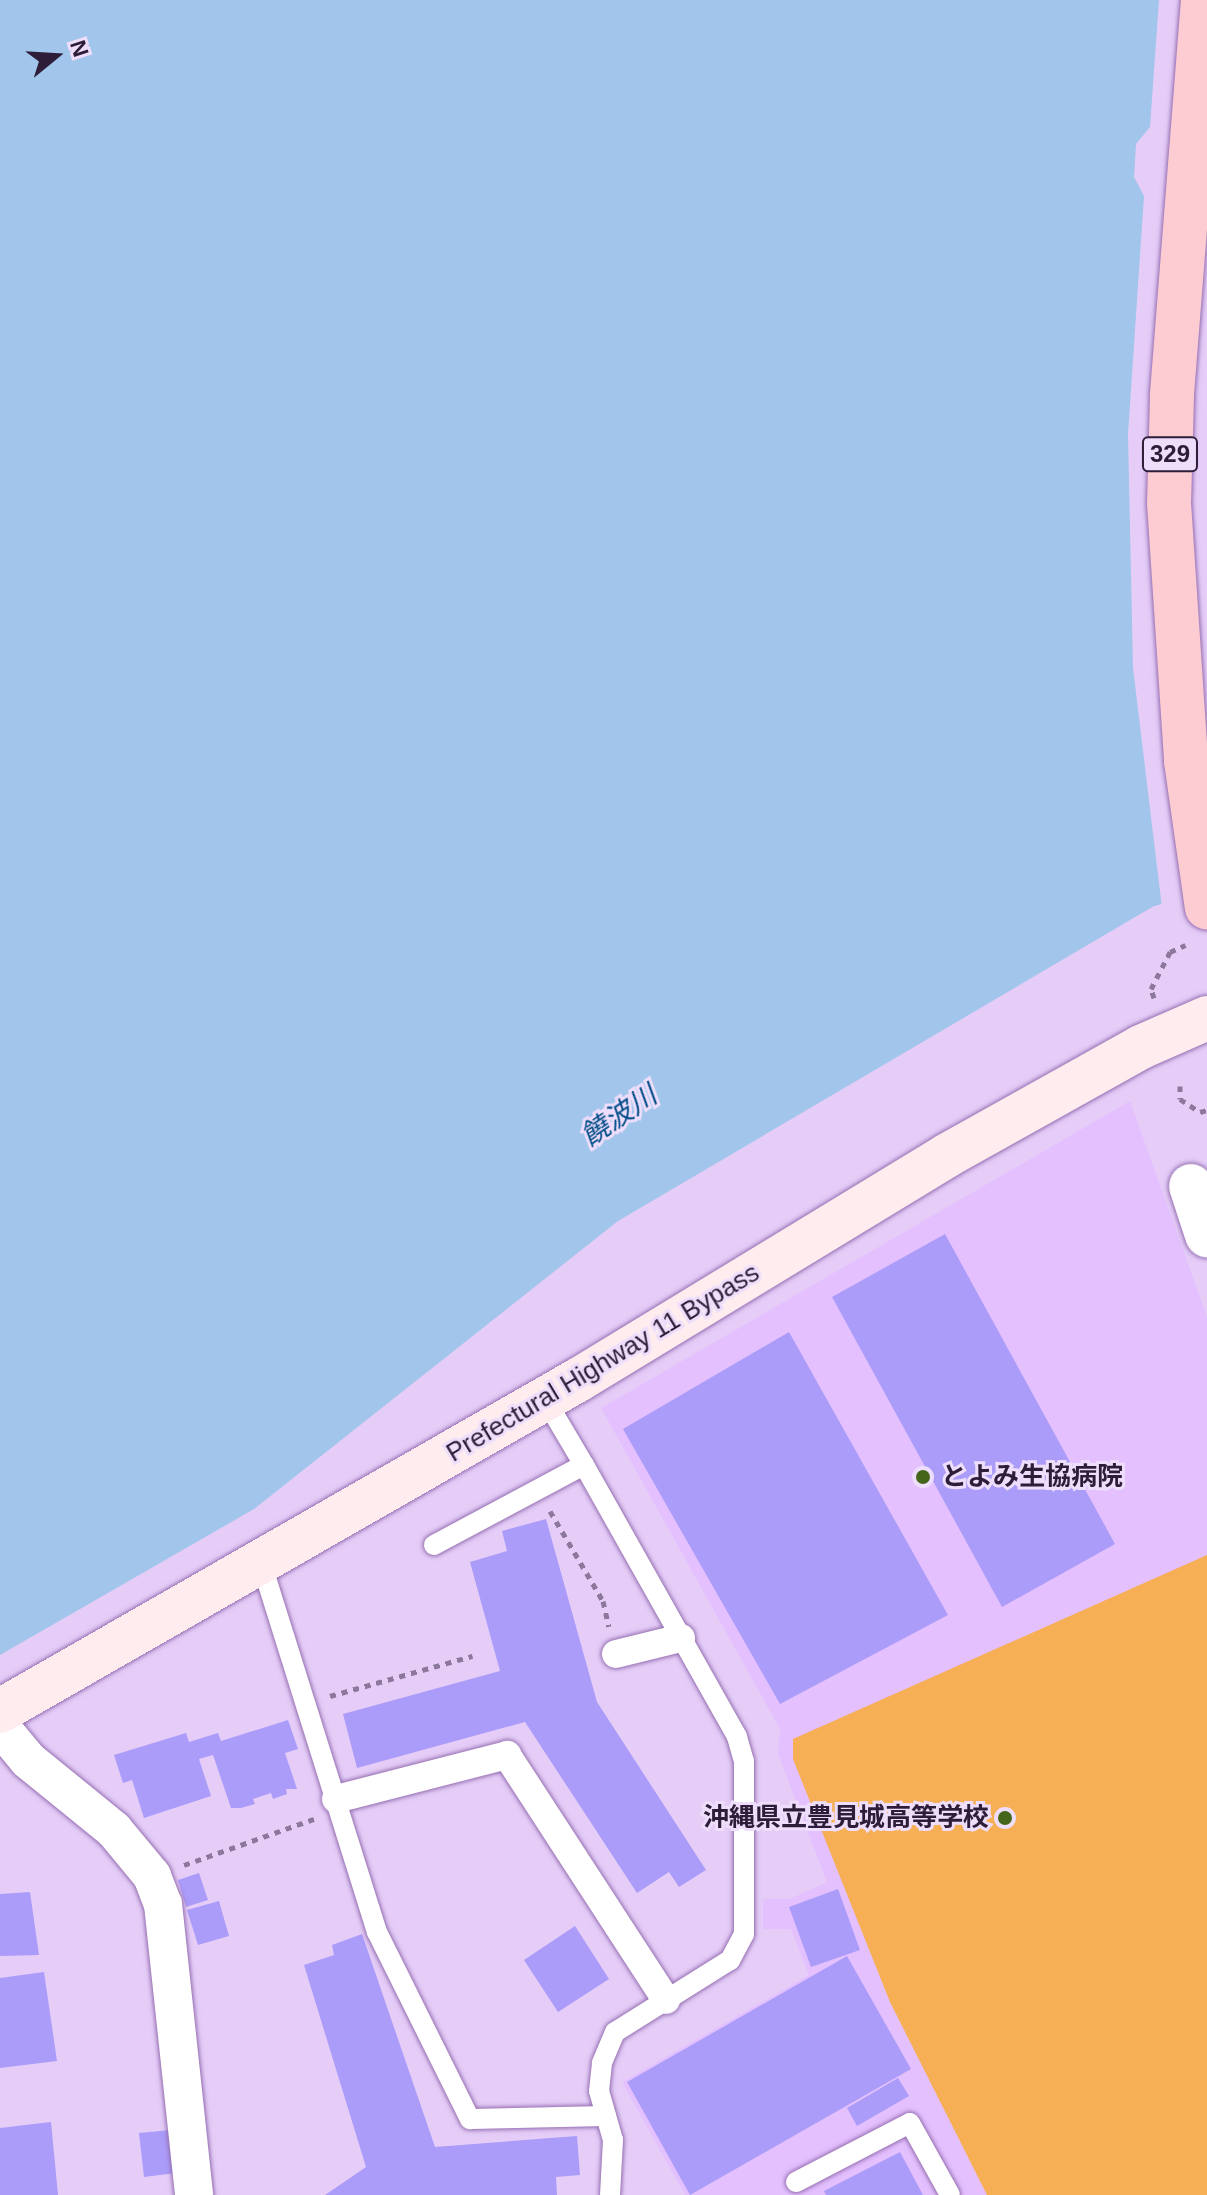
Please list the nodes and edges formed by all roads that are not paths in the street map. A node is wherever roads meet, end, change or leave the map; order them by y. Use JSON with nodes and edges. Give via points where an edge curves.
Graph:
{"nodes":[{"id":1,"x":1203,"y":0,"type":"edge"},
{"id":2,"x":1200,"y":920,"type":"edge"},
{"id":3,"x":1207,"y":1018,"type":"edge"},
{"id":4,"x":1191,"y":1186,"type":"dead end"},
{"id":5,"x":1207,"y":1235,"type":"edge"},
{"id":6,"x":545,"y":1399,"type":"junction"},
{"id":7,"x":584,"y":1465,"type":"junction"},
{"id":8,"x":434,"y":1545,"type":"dead end"},
{"id":9,"x":261,"y":1562,"type":"junction"},
{"id":10,"x":681,"y":1638,"type":"junction"},
{"id":11,"x":616,"y":1654,"type":"road end"},
{"id":12,"x":0,"y":1711,"type":"edge"},
{"id":13,"x":0,"y":1726,"type":"edge"},
{"id":14,"x":338,"y":1804,"type":"junction"},
{"id":15,"x":666,"y":2000,"type":"junction"},
{"id":16,"x":606,"y":2116,"type":"junction"},
{"id":17,"x":796,"y":2182,"type":"dead end"},
{"id":18,"x":194,"y":2195,"type":"edge"},
{"id":19,"x":610,"y":2195,"type":"edge"},
{"id":20,"x":950,"y":2195,"type":"edge"}],
"edges":[{"from":1,"to":2,"type":"highway","number":"329","via":[[1172,397],[1169,503]]},
{"from":3,"to":6,"type":"main road","name":"Prefectural Highway 11 Bypass","via":[[1153,1041],[946,1156]]},
{"from":4,"to":5,"type":"street"},
{"from":6,"to":7,"type":"lane"},
{"from":6,"to":9,"type":"main road","name":"Prefectural Highway 11 Bypass"},
{"from":7,"to":8,"type":"lane"},
{"from":7,"to":10,"type":"lane"},
{"from":9,"to":12,"type":"main road","name":"Prefectural Highway 11 Bypass"},
{"from":9,"to":14,"type":"lane"},
{"from":10,"to":11,"type":"street"},
{"from":10,"to":15,"type":"lane","via":[[744,1761],[746,1906],[744,1934],[730,1960]]},
{"from":13,"to":18,"type":"street","via":[[28,1760],[114,1830],[152,1876],[163,1904]]},
{"from":14,"to":15,"type":"street","via":[[507,1755]]},
{"from":14,"to":16,"type":"lane","via":[[377,1932],[470,2119]]},
{"from":15,"to":16,"type":"lane","via":[[615,2032],[602,2063],[599,2091]]},
{"from":16,"to":19,"type":"lane","via":[[613,2140]]},
{"from":17,"to":20,"type":"lane","via":[[910,2123]]}]}
